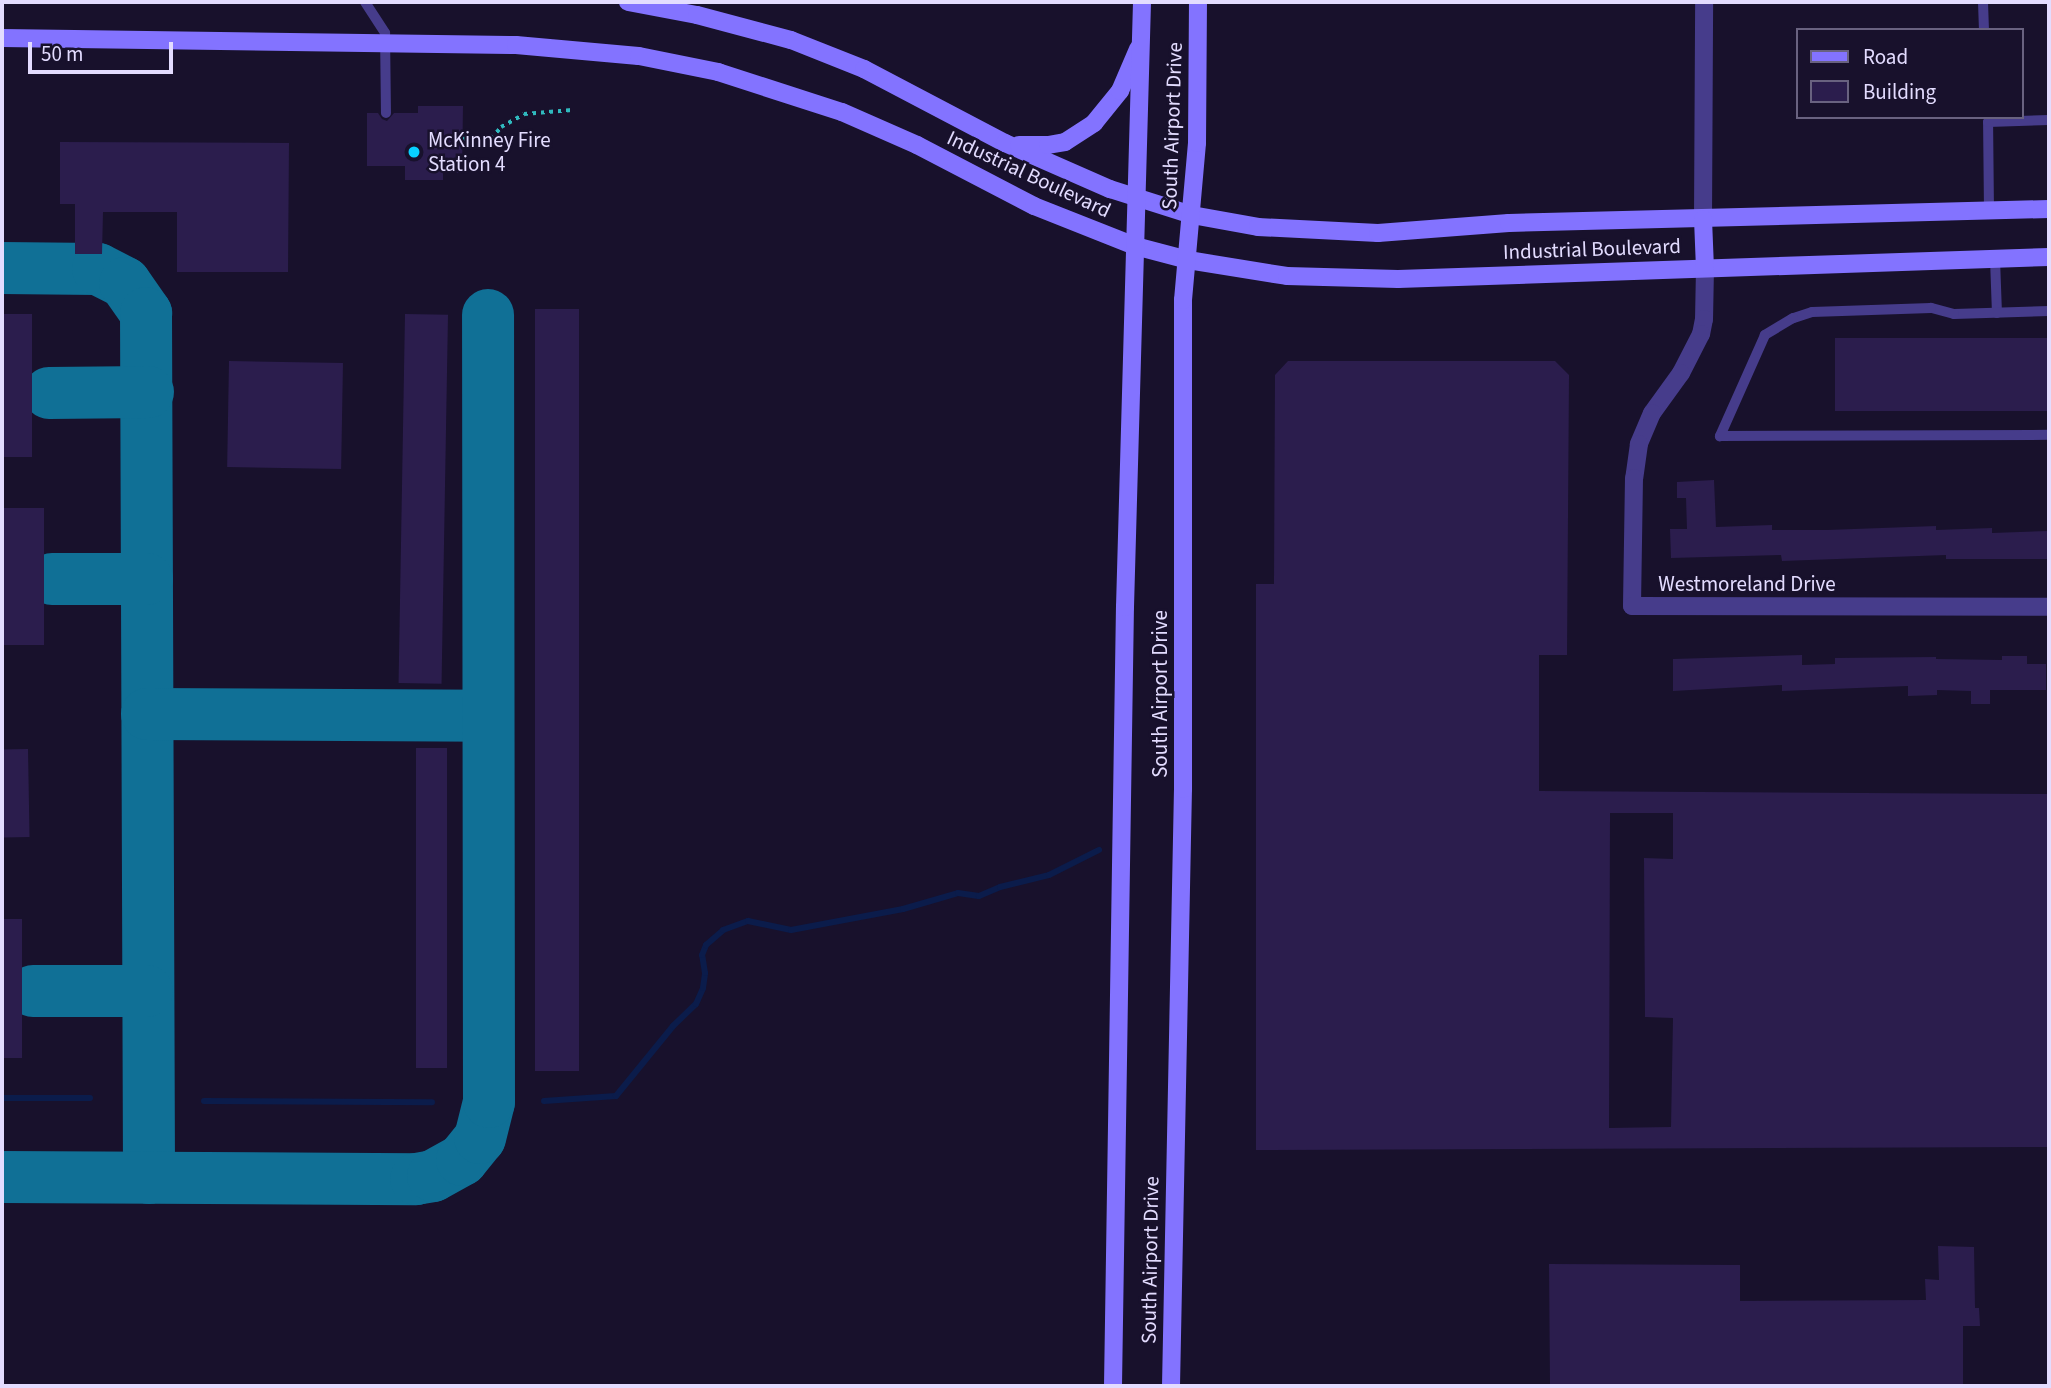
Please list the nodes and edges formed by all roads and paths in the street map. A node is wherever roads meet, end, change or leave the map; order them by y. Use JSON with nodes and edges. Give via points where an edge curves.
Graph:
{"nodes":[{"id":1,"x":365,"y":2,"type":"edge"},
{"id":2,"x":628,"y":2,"type":"edge"},
{"id":3,"x":1142,"y":2,"type":"edge"},
{"id":4,"x":1198,"y":2,"type":"edge"},
{"id":5,"x":1704,"y":2,"type":"edge"},
{"id":6,"x":1983,"y":2,"type":"edge"},
{"id":7,"x":1984,"y":28,"type":"edge"},
{"id":8,"x":2,"y":38,"type":"edge"},
{"id":9,"x":1143,"y":39,"type":"junction"},
{"id":10,"x":386,"y":42,"type":"junction"},
{"id":11,"x":572,"y":110,"type":"dead end"},
{"id":12,"x":386,"y":113,"type":"dead end"},
{"id":13,"x":1988,"y":120,"type":"edge"},
{"id":14,"x":2049,"y":120,"type":"edge"},
{"id":15,"x":462,"y":138,"type":"dead end"},
{"id":16,"x":1005,"y":143,"type":"junction"},
{"id":17,"x":1138,"y":200,"type":"junction"},
{"id":18,"x":2049,"y":209,"type":"edge"},
{"id":19,"x":1989,"y":211,"type":"junction"},
{"id":20,"x":1192,"y":215,"type":"junction"},
{"id":21,"x":1703,"y":219,"type":"junction"},
{"id":22,"x":1135,"y":246,"type":"junction"},
{"id":23,"x":2049,"y":257,"type":"edge"},
{"id":24,"x":1995,"y":258,"type":"junction"},
{"id":25,"x":1188,"y":260,"type":"junction"},
{"id":26,"x":1705,"y":268,"type":"junction"},
{"id":27,"x":2049,"y":311,"type":"edge"},
{"id":28,"x":1997,"y":313,"type":"junction"},
{"id":29,"x":2049,"y":435,"type":"edge"},
{"id":30,"x":2049,"y":607,"type":"edge"},
{"id":31,"x":1113,"y":1386,"type":"edge"},
{"id":32,"x":1171,"y":1386,"type":"edge"}],
"edges":[{"from":1,"to":10,"type":"lane","via":[[381,22]]},
{"from":2,"to":16,"type":"main road","name":"Industrial Boulevard","via":[[719,20],[827,53]]},
{"from":3,"to":9,"type":"main road","name":"South Airport Drive"},
{"from":4,"to":20,"type":"main road","name":"South Airport Drive"},
{"from":5,"to":21,"type":"street"},
{"from":6,"to":7,"type":"lane"},
{"from":8,"to":10,"type":"main road","name":"Industrial Boulevard"},
{"from":9,"to":16,"type":"main road","via":[[1120,91],[1094,123],[1048,145]]},
{"from":9,"to":17,"type":"main road","name":"South Airport Drive"},
{"from":10,"to":12,"type":"lane"},
{"from":10,"to":22,"type":"main road","name":"Industrial Boulevard","via":[[560,47],[718,72],[842,113],[917,145],[1034,206]]},
{"from":11,"to":15,"type":"path","via":[[524,114],[501,127],[485,145]]},
{"from":13,"to":14,"type":"lane"},
{"from":13,"to":19,"type":"lane"},
{"from":16,"to":17,"type":"main road","name":"Industrial Boulevard"},
{"from":17,"to":20,"type":"main road","name":"Industrial Boulevard"},
{"from":17,"to":22,"type":"main road","name":"South Airport Drive"},
{"from":18,"to":19,"type":"main road","name":"Industrial Boulevard"},
{"from":19,"to":21,"type":"main road","name":"Industrial Boulevard"},
{"from":20,"to":21,"type":"main road","name":"Industrial Boulevard","via":[[1275,229],[1357,233],[1509,223]]},
{"from":20,"to":25,"type":"main road","name":"South Airport Drive"},
{"from":21,"to":26,"type":"main road"},
{"from":22,"to":25,"type":"main road","name":"Industrial Boulevard"},
{"from":22,"to":31,"type":"main road","name":"South Airport Drive"},
{"from":23,"to":24,"type":"main road","name":"Industrial Boulevard"},
{"from":24,"to":26,"type":"main road","name":"Industrial Boulevard"},
{"from":24,"to":28,"type":"lane"},
{"from":25,"to":26,"type":"main road","name":"Industrial Boulevard","via":[[1287,276],[1339,279]]},
{"from":25,"to":32,"type":"main road","name":"South Airport Drive","via":[[1183,300],[1183,789]]},
{"from":26,"to":30,"type":"street","name":"Westmoreland Drive","via":[[1701,334],[1681,373],[1652,413],[1639,444],[1634,478],[1632,606]]},
{"from":27,"to":28,"type":"lane"},
{"from":28,"to":29,"type":"lane","via":[[1954,314],[1931,308],[1812,312],[1793,318],[1765,335],[1720,436]]}]}
